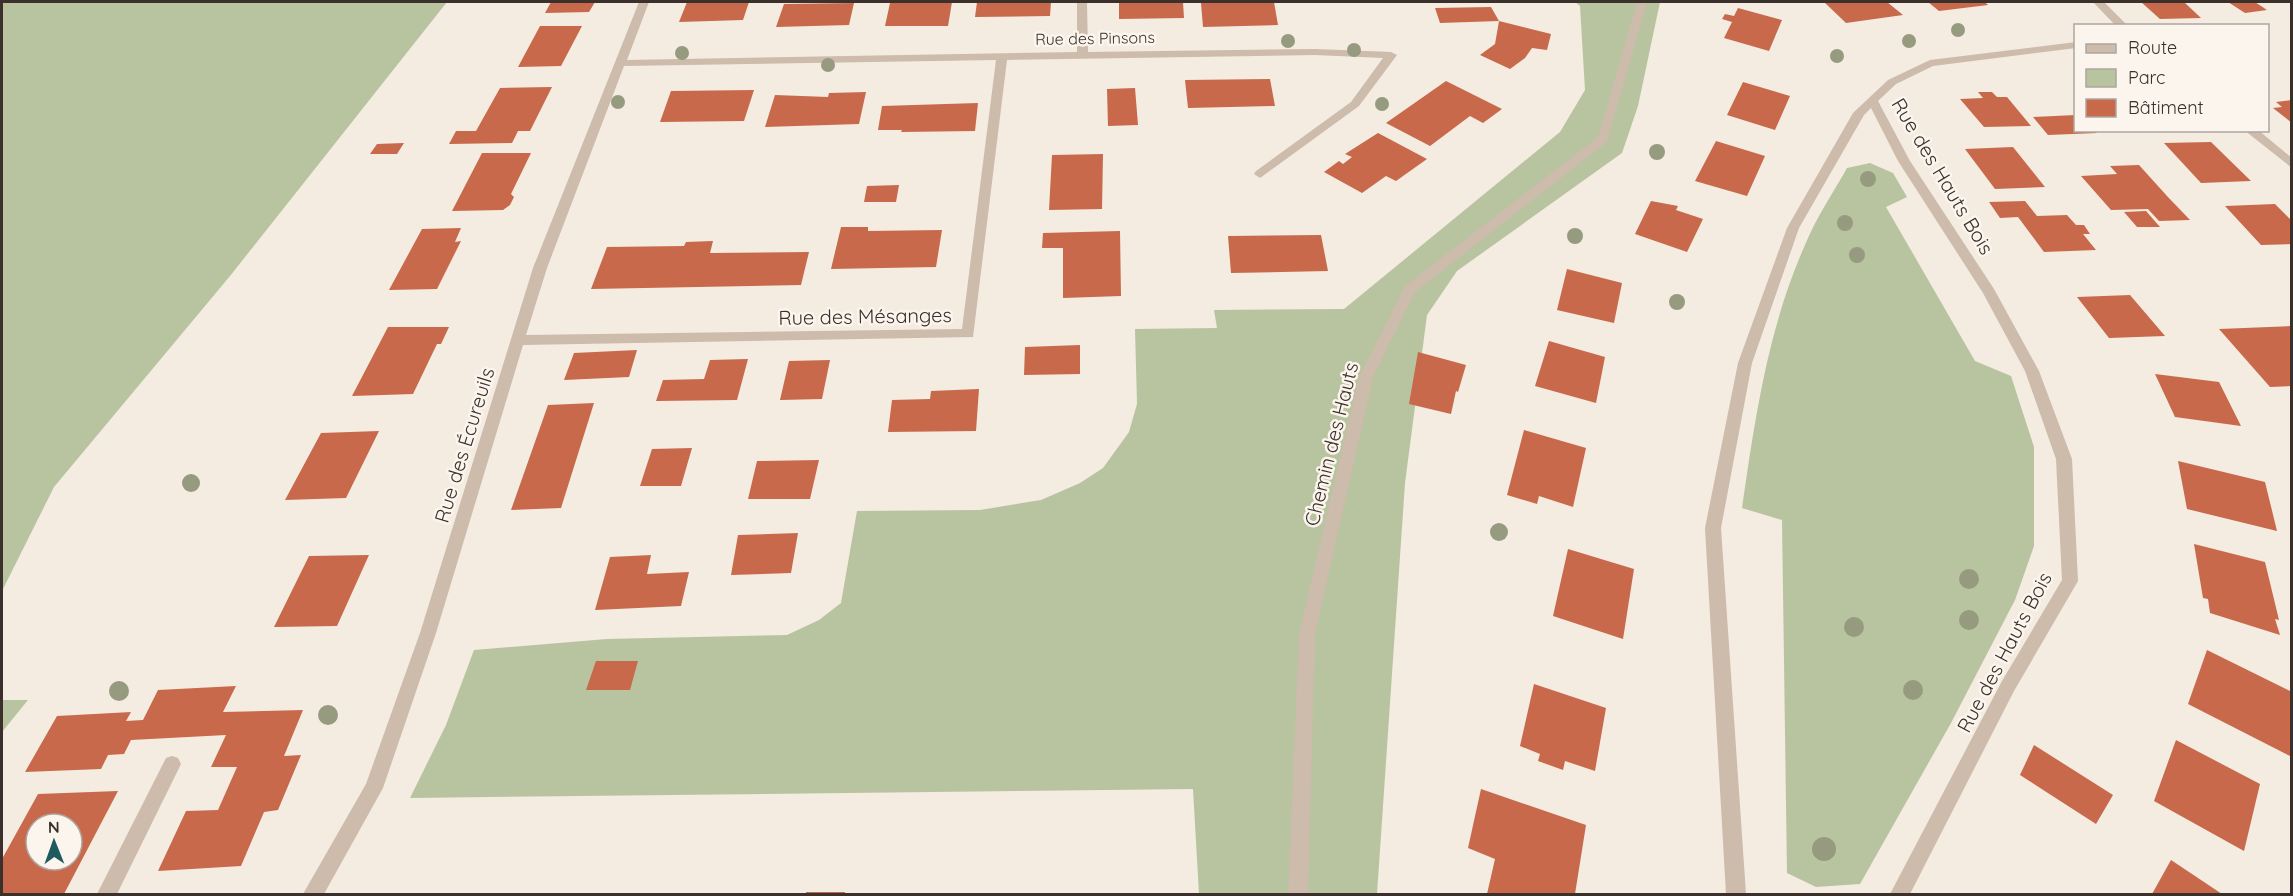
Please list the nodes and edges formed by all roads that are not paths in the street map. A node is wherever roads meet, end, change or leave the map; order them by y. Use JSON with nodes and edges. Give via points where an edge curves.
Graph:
{"nodes":[{"id":1,"x":644,"y":2,"type":"edge"},
{"id":2,"x":1082,"y":2,"type":"edge"},
{"id":3,"x":1642,"y":2,"type":"edge"},
{"id":4,"x":2098,"y":2,"type":"edge"},
{"id":5,"x":2121,"y":24,"type":"edge"},
{"id":6,"x":2074,"y":45,"type":"edge"},
{"id":7,"x":1083,"y":55,"type":"junction"},
{"id":8,"x":1002,"y":56,"type":"junction"},
{"id":9,"x":620,"y":63,"type":"junction"},
{"id":10,"x":1872,"y":100,"type":"junction"},
{"id":11,"x":2252,"y":132,"type":"edge"},
{"id":12,"x":2292,"y":164,"type":"edge"},
{"id":13,"x":1260,"y":174,"type":"dead end"},
{"id":14,"x":518,"y":340,"type":"junction"},
{"id":15,"x":172,"y":764,"type":"dead end"},
{"id":16,"x":107,"y":894,"type":"edge"},
{"id":17,"x":313,"y":894,"type":"edge"},
{"id":18,"x":1298,"y":894,"type":"edge"},
{"id":19,"x":1736,"y":894,"type":"edge"},
{"id":20,"x":1900,"y":894,"type":"edge"}],
"edges":[{"from":1,"to":9,"type":"street","name":"Rue des Écureuils"},
{"from":2,"to":7,"type":"street"},
{"from":3,"to":18,"type":"street","name":"Chemin des Hauts","via":[[1603,139],[1410,289],[1366,376],[1307,634]]},
{"from":4,"to":5,"type":"street"},
{"from":6,"to":10,"type":"street","name":"Rue des Hauts Bois","via":[[1930,63],[1892,82]]},
{"from":7,"to":8,"type":"street","name":"Rue des Pinsons"},
{"from":7,"to":13,"type":"street","name":"Rue des Pinsons","via":[[1391,55],[1355,104]]},
{"from":8,"to":9,"type":"street","name":"Rue des Pinsons"},
{"from":8,"to":14,"type":"street","name":"Rue des Mésanges","via":[[968,334]]},
{"from":9,"to":14,"type":"street","name":"Rue des Écureuils","via":[[540,268]]},
{"from":10,"to":19,"type":"street","name":"Rue des Hauts Bois","via":[[1858,113],[1794,228],[1745,363],[1713,528]]},
{"from":10,"to":20,"type":"street","name":"Rue des Hauts Bois","via":[[1904,161],[1989,292],[2032,371],[2064,459],[2070,581],[2008,686]]},
{"from":11,"to":12,"type":"street"},
{"from":14,"to":17,"type":"street","name":"Rue des Écureuils","via":[[428,633],[374,788]]},
{"from":15,"to":16,"type":"street"}]}
